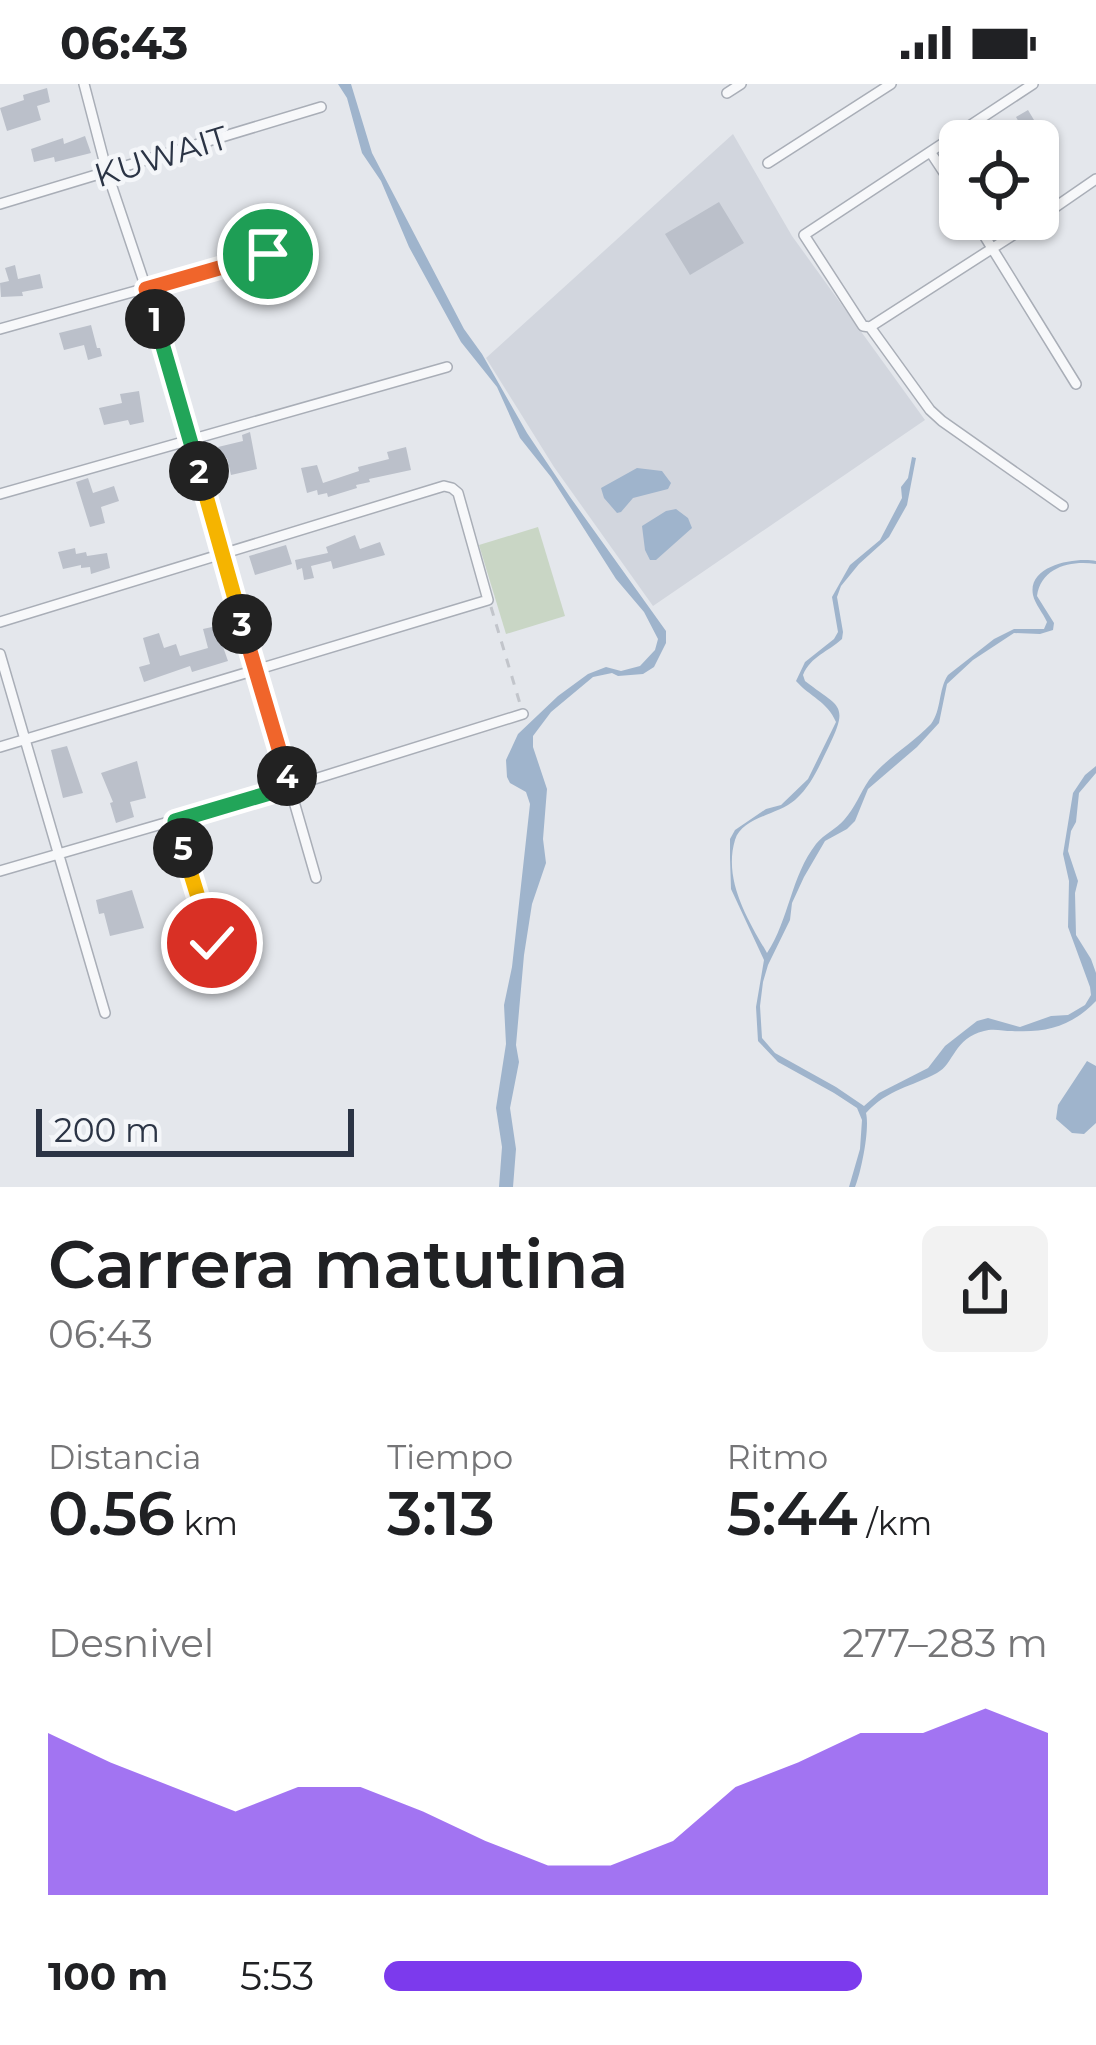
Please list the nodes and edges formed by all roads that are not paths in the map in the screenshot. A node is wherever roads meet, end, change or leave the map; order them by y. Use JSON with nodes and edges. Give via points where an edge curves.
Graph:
{"nodes":[{"id":1,"x":84,"y":84,"type":"edge"},
{"id":2,"x":741,"y":84,"type":"edge"},
{"id":3,"x":890,"y":84,"type":"edge"},
{"id":4,"x":1033,"y":84,"type":"edge"},
{"id":5,"x":727,"y":93,"type":"dead end"},
{"id":6,"x":321,"y":107,"type":"dead end"},
{"id":7,"x":931,"y":153,"type":"junction"},
{"id":8,"x":768,"y":163,"type":"dead end"},
{"id":9,"x":939,"y":165,"type":"edge"},
{"id":10,"x":107,"y":172,"type":"junction"},
{"id":11,"x":1095,"y":182,"type":"edge"},
{"id":12,"x":0,"y":204,"type":"edge"},
{"id":13,"x":1059,"y":205,"type":"edge"},
{"id":14,"x":988,"y":240,"type":"edge"},
{"id":15,"x":1007,"y":240,"type":"edge"},
{"id":16,"x":994,"y":249,"type":"junction"},
{"id":17,"x":268,"y":254,"type":"dead end"},
{"id":18,"x":146,"y":289,"type":"junction"},
{"id":19,"x":870,"y":327,"type":"junction"},
{"id":20,"x":0,"y":329,"type":"edge"},
{"id":21,"x":447,"y":367,"type":"dead end"},
{"id":22,"x":1076,"y":384,"type":"dead end"},
{"id":23,"x":190,"y":440,"type":"junction"},
{"id":24,"x":0,"y":494,"type":"edge"},
{"id":25,"x":1063,"y":506,"type":"dead end"},
{"id":26,"x":222,"y":554,"type":"junction"},
{"id":27,"x":0,"y":622,"type":"edge"},
{"id":28,"x":0,"y":655,"type":"edge"},
{"id":29,"x":255,"y":669,"type":"junction"},
{"id":30,"x":523,"y":714,"type":"road end"},
{"id":31,"x":24,"y":741,"type":"junction"},
{"id":32,"x":0,"y":747,"type":"edge"},
{"id":33,"x":290,"y":787,"type":"junction"},
{"id":34,"x":175,"y":821,"type":"junction"},
{"id":35,"x":57,"y":853,"type":"junction"},
{"id":36,"x":0,"y":871,"type":"edge"},
{"id":37,"x":316,"y":878,"type":"dead end"},
{"id":38,"x":212,"y":943,"type":"dead end"},
{"id":39,"x":105,"y":1013,"type":"dead end"}],
"edges":[{"from":1,"to":10,"type":"street"},
{"from":2,"to":5,"type":"street"},
{"from":3,"to":8,"type":"street"},
{"from":4,"to":7,"type":"street"},
{"from":6,"to":10,"type":"street","name":"KUWAIT"},
{"from":7,"to":9,"type":"street"},
{"from":7,"to":19,"type":"street","via":[[805,235]]},
{"from":10,"to":12,"type":"street","name":"KUWAIT"},
{"from":10,"to":18,"type":"street"},
{"from":11,"to":13,"type":"street"},
{"from":14,"to":16,"type":"street"},
{"from":15,"to":16,"type":"street"},
{"from":16,"to":19,"type":"street"},
{"from":16,"to":22,"type":"street"},
{"from":17,"to":18,"type":"street"},
{"from":18,"to":20,"type":"street"},
{"from":18,"to":23,"type":"street"},
{"from":19,"to":25,"type":"street","via":[[930,410]]},
{"from":21,"to":23,"type":"street"},
{"from":23,"to":24,"type":"street"},
{"from":23,"to":26,"type":"street"},
{"from":26,"to":27,"type":"street"},
{"from":26,"to":29,"type":"street"},
{"from":26,"to":29,"type":"street","via":[[444,486],[458,493],[488,600]]},
{"from":28,"to":31,"type":"street"},
{"from":29,"to":31,"type":"street"},
{"from":29,"to":33,"type":"street"},
{"from":30,"to":33,"type":"street"},
{"from":31,"to":32,"type":"street"},
{"from":31,"to":35,"type":"street"},
{"from":33,"to":34,"type":"street"},
{"from":33,"to":37,"type":"street"},
{"from":34,"to":35,"type":"street"},
{"from":34,"to":38,"type":"street"},
{"from":35,"to":36,"type":"street"},
{"from":35,"to":39,"type":"street"}]}
